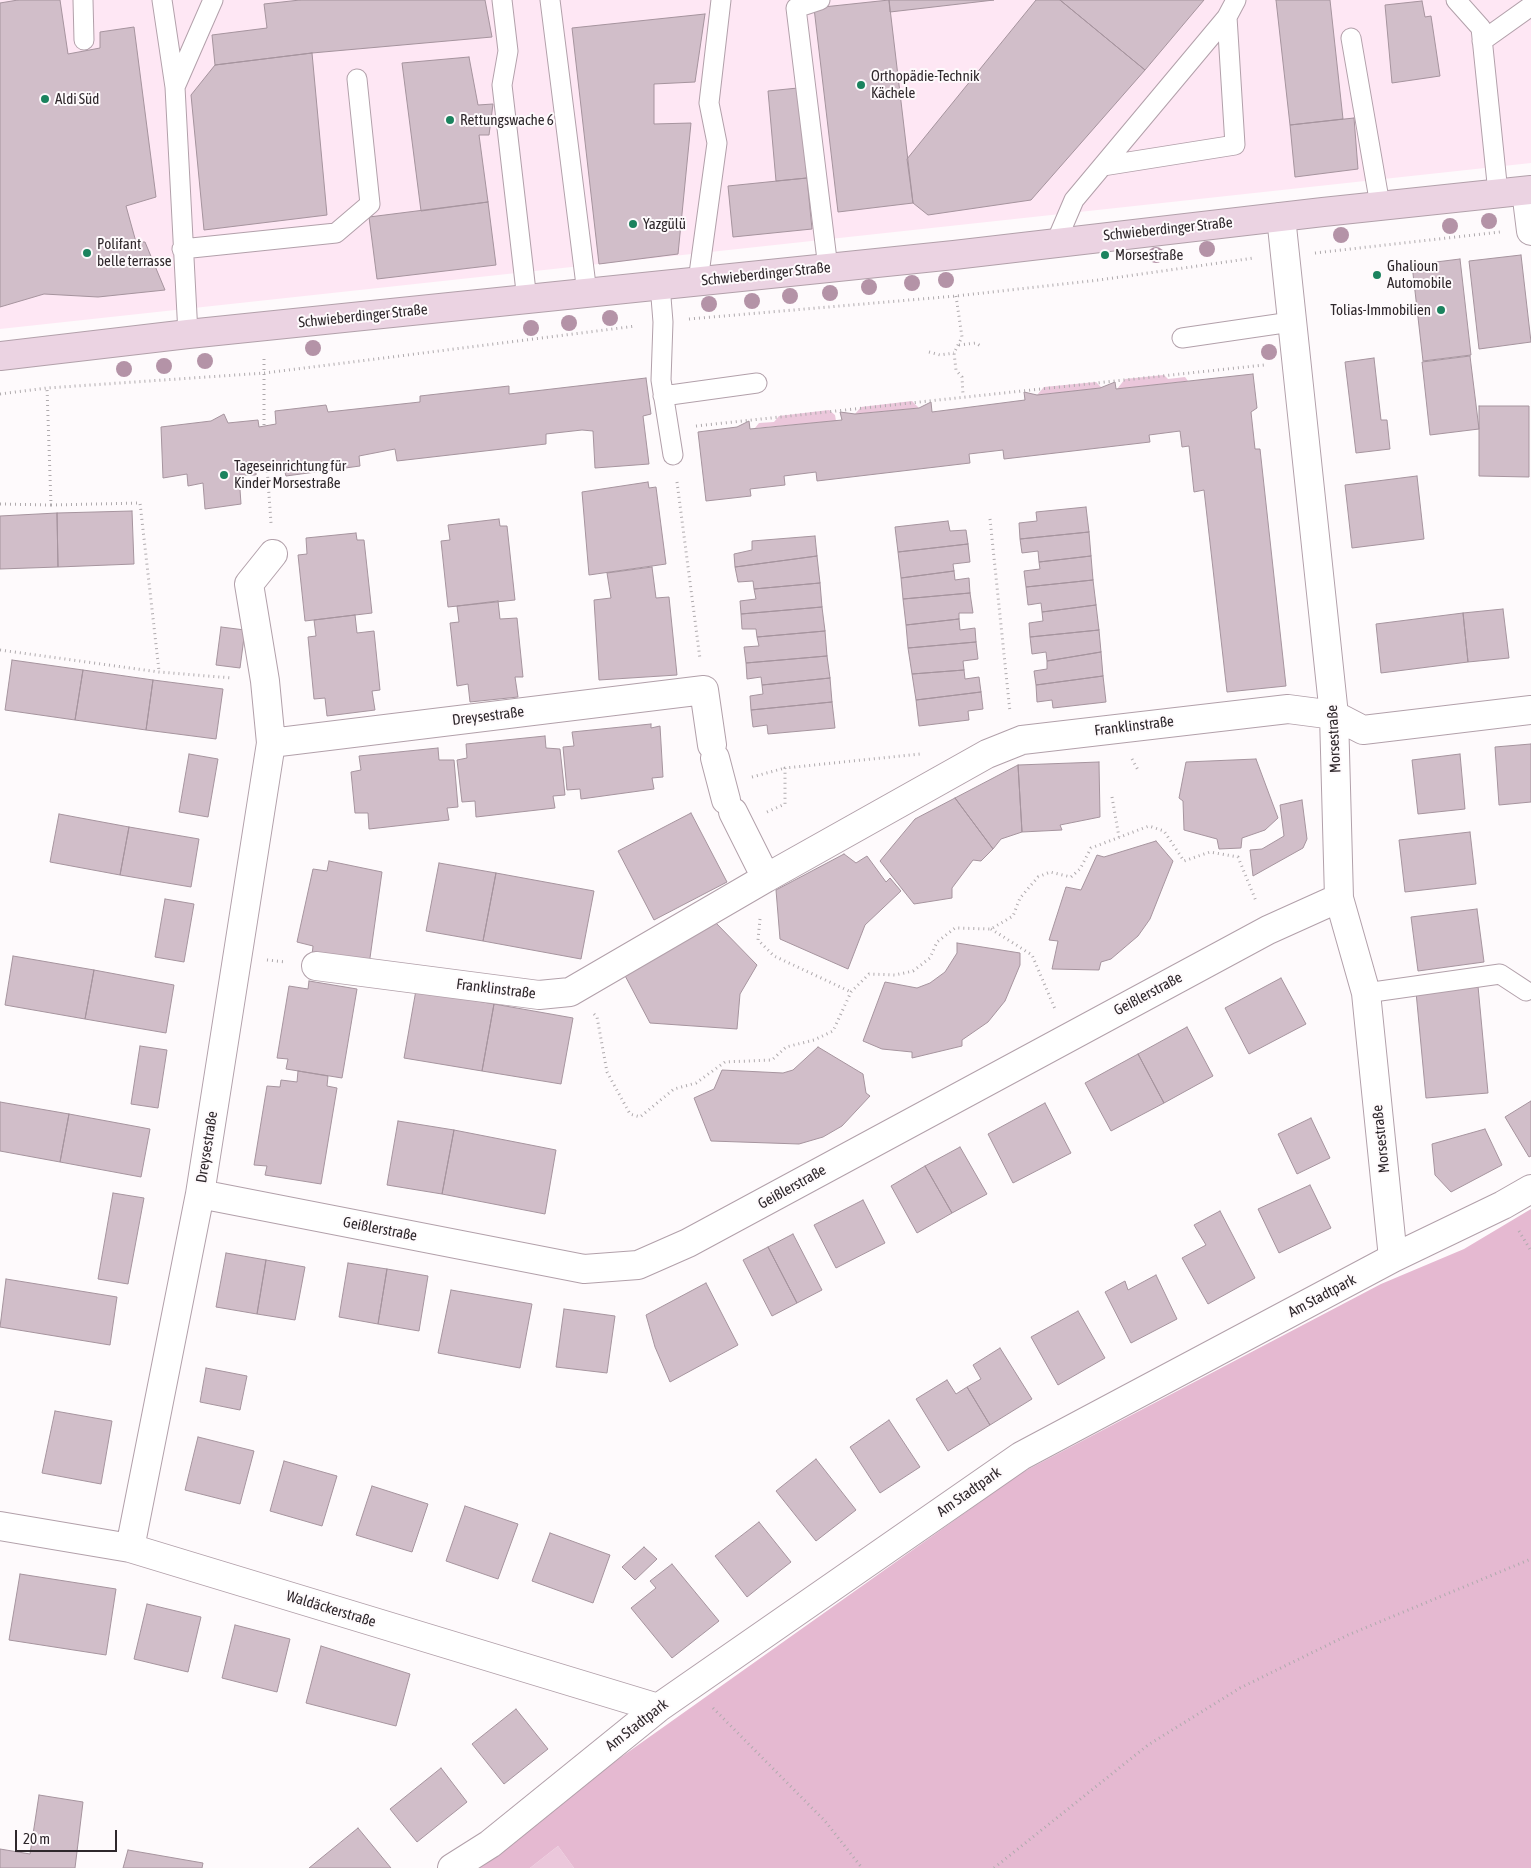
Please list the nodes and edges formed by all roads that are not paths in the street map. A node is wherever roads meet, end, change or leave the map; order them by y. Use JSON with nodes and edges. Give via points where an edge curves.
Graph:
{"nodes":[{"id":1,"x":83,"y":0,"type":"edge"},
{"id":2,"x":214,"y":0,"type":"edge"},
{"id":3,"x":502,"y":0,"type":"edge"},
{"id":4,"x":550,"y":0,"type":"edge"},
{"id":5,"x":721,"y":0,"type":"edge"},
{"id":6,"x":820,"y":0,"type":"edge"},
{"id":7,"x":1236,"y":0,"type":"edge"},
{"id":8,"x":1456,"y":0,"type":"edge"},
{"id":9,"x":157,"y":1,"type":"edge"},
{"id":10,"x":1531,"y":6,"type":"edge"},
{"id":11,"x":1227,"y":17,"type":"junction"},
{"id":12,"x":1351,"y":38,"type":"dead end"},
{"id":13,"x":84,"y":40,"type":"dead end"},
{"id":14,"x":1482,"y":40,"type":"junction"},
{"id":15,"x":356,"y":79,"type":"dead end"},
{"id":16,"x":175,"y":87,"type":"junction"},
{"id":17,"x":1103,"y":166,"type":"junction"},
{"id":18,"x":1529,"y":191,"type":"edge"},
{"id":19,"x":1498,"y":193,"type":"junction"},
{"id":20,"x":1380,"y":206,"type":"junction"},
{"id":21,"x":1281,"y":217,"type":"junction"},
{"id":22,"x":1531,"y":230,"type":"edge"},
{"id":23,"x":1056,"y":242,"type":"junction"},
{"id":24,"x":182,"y":249,"type":"junction"},
{"id":25,"x":828,"y":268,"type":"junction"},
{"id":26,"x":698,"y":281,"type":"junction"},
{"id":27,"x":660,"y":285,"type":"junction"},
{"id":28,"x":587,"y":293,"type":"junction"},
{"id":29,"x":526,"y":300,"type":"junction"},
{"id":30,"x":1291,"y":322,"type":"junction"},
{"id":31,"x":188,"y":334,"type":"junction"},
{"id":32,"x":1182,"y":338,"type":"dead end"},
{"id":33,"x":0,"y":356,"type":"edge"},
{"id":34,"x":757,"y":383,"type":"dead end"},
{"id":35,"x":663,"y":396,"type":"junction"},
{"id":36,"x":673,"y":455,"type":"road end"},
{"id":37,"x":273,"y":554,"type":"road end"},
{"id":38,"x":1531,"y":710,"type":"edge"},
{"id":39,"x":1334,"y":715,"type":"junction"},
{"id":40,"x":271,"y":742,"type":"junction"},
{"id":41,"x":764,"y":879,"type":"junction"},
{"id":42,"x":1339,"y":898,"type":"junction"},
{"id":43,"x":316,"y":966,"type":"dead end"},
{"id":44,"x":1526,"y":991,"type":"dead end"},
{"id":45,"x":1366,"y":993,"type":"junction"},
{"id":46,"x":1531,"y":1189,"type":"edge"},
{"id":47,"x":200,"y":1194,"type":"junction"},
{"id":48,"x":1393,"y":1258,"type":"junction"},
{"id":49,"x":0,"y":1526,"type":"edge"},
{"id":50,"x":130,"y":1548,"type":"junction"},
{"id":51,"x":658,"y":1708,"type":"junction"},
{"id":52,"x":452,"y":1868,"type":"edge"}],
"edges":[{"from":1,"to":13,"type":"lane"},
{"from":2,"to":16,"type":"lane"},
{"from":3,"to":29,"type":"lane","via":[[508,51],[502,86]]},
{"from":4,"to":28,"type":"lane"},
{"from":5,"to":26,"type":"lane","via":[[709,103],[716,143]]},
{"from":6,"to":25,"type":"lane","via":[[796,8]]},
{"from":7,"to":11,"type":"lane"},
{"from":8,"to":14,"type":"lane","via":[[1481,28]]},
{"from":9,"to":16,"type":"lane"},
{"from":10,"to":14,"type":"lane"},
{"from":11,"to":17,"type":"lane"},
{"from":11,"to":17,"type":"lane","via":[[1235,145]]},
{"from":12,"to":20,"type":"lane"},
{"from":14,"to":19,"type":"lane"},
{"from":15,"to":24,"type":"lane","via":[[370,204],[336,234]]},
{"from":16,"to":24,"type":"lane"},
{"from":17,"to":23,"type":"lane","via":[[1074,200]]},
{"from":18,"to":19,"type":"main road","name":"Schwieberdinger Straße"},
{"from":18,"to":22,"type":"street"},
{"from":19,"to":20,"type":"main road","name":"Schwieberdinger Straße"},
{"from":20,"to":21,"type":"main road","name":"Schwieberdinger Straße"},
{"from":21,"to":23,"type":"main road","name":"Schwieberdinger Straße"},
{"from":21,"to":30,"type":"street","name":"Morsestraße"},
{"from":23,"to":25,"type":"main road","name":"Schwieberdinger Straße"},
{"from":24,"to":31,"type":"lane"},
{"from":25,"to":26,"type":"main road","name":"Schwieberdinger Straße"},
{"from":26,"to":27,"type":"main road","name":"Schwieberdinger Straße"},
{"from":27,"to":28,"type":"main road","name":"Schwieberdinger Straße"},
{"from":27,"to":35,"type":"lane"},
{"from":28,"to":29,"type":"main road","name":"Schwieberdinger Straße"},
{"from":29,"to":31,"type":"main road","name":"Schwieberdinger Straße"},
{"from":30,"to":32,"type":"lane"},
{"from":30,"to":39,"type":"street","name":"Morsestraße"},
{"from":31,"to":33,"type":"main road","name":"Schwieberdinger Straße"},
{"from":34,"to":35,"type":"lane"},
{"from":35,"to":36,"type":"lane"},
{"from":37,"to":40,"type":"street","name":"Dreysestraße","via":[[249,584]]},
{"from":38,"to":39,"type":"street","name":"Franklinstraße","via":[[1363,730]]},
{"from":39,"to":41,"type":"street","name":"Franklinstraße","via":[[1288,709],[1022,740],[987,754]]},
{"from":39,"to":42,"type":"street","name":"Morsestraße"},
{"from":40,"to":41,"type":"street","name":"Dreysestraße","via":[[704,690],[713,752],[732,812]]},
{"from":40,"to":47,"type":"street","name":"Dreysestraße"},
{"from":41,"to":43,"type":"street","name":"Franklinstraße","via":[[570,992],[539,995]]},
{"from":42,"to":45,"type":"street","name":"Morsestraße"},
{"from":42,"to":47,"type":"street","name":"Geißlerstraße","via":[[1268,930],[688,1243],[638,1265],[584,1270]]},
{"from":44,"to":45,"type":"lane","via":[[1500,974]]},
{"from":45,"to":48,"type":"street","name":"Morsestraße"},
{"from":46,"to":48,"type":"street","name":"Am Stadtpark"},
{"from":47,"to":50,"type":"street","name":"Dreysestraße"},
{"from":48,"to":51,"type":"street","name":"Am Stadtpark","via":[[1021,1456]]},
{"from":49,"to":50,"type":"street","name":"Waldäckerstraße"},
{"from":50,"to":51,"type":"street","name":"Waldäckerstraße"},
{"from":51,"to":52,"type":"street","name":"Am Stadtpark","via":[[490,1844]]}]}
